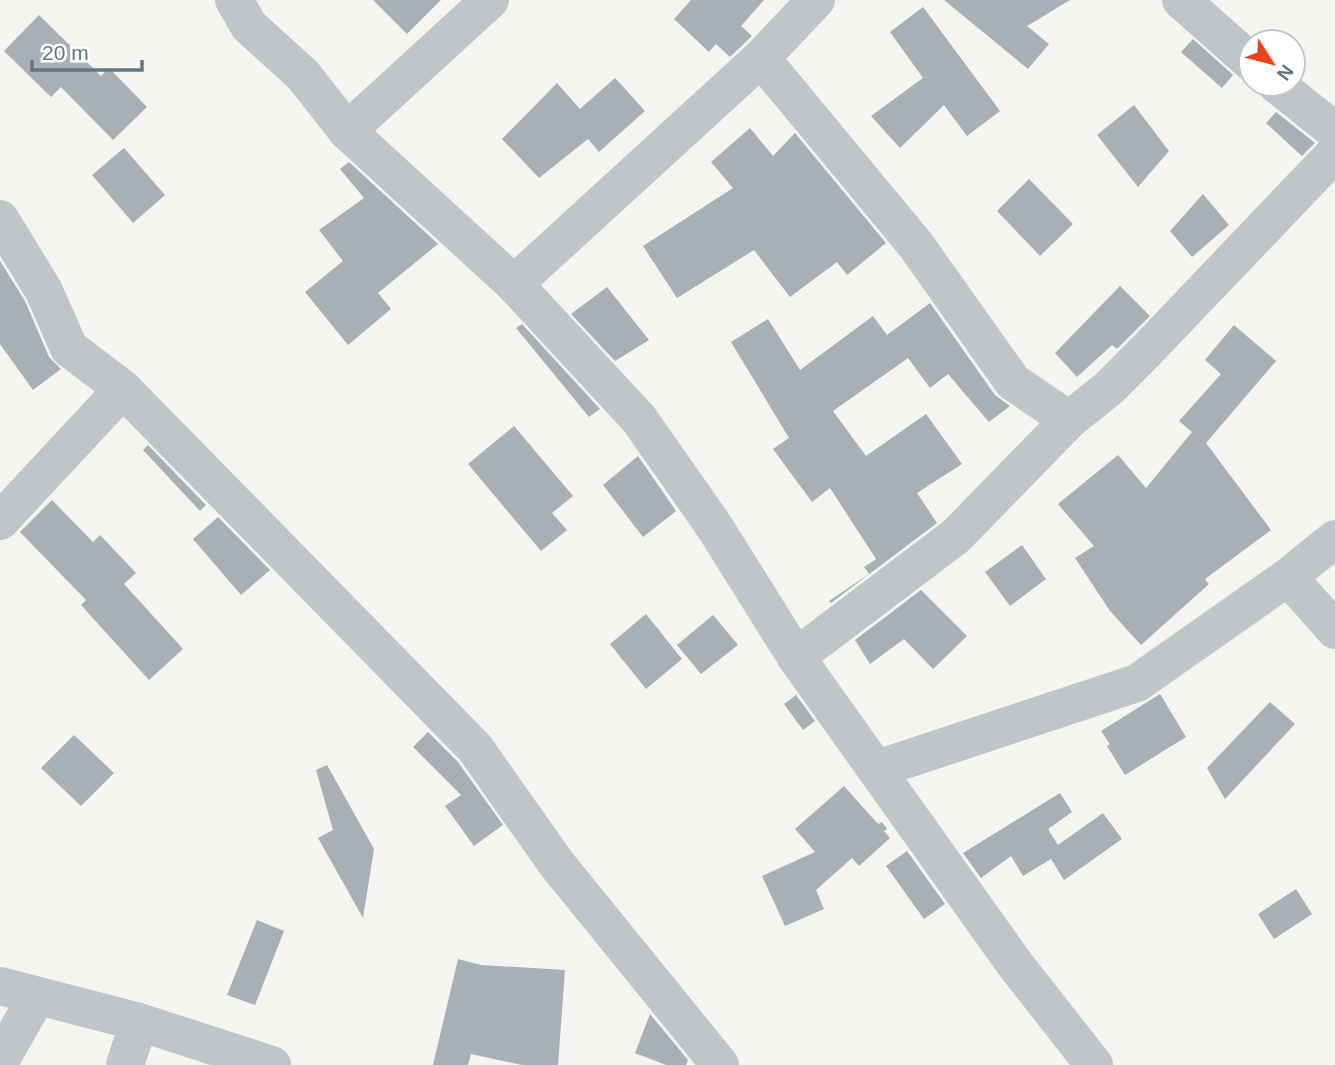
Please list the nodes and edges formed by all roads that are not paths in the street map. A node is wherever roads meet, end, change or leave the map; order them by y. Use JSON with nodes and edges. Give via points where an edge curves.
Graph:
{"nodes":[{"id":1,"x":234,"y":0,"type":"edge"},
{"id":2,"x":490,"y":0,"type":"edge"},
{"id":3,"x":816,"y":0,"type":"edge"},
{"id":4,"x":1181,"y":0,"type":"edge"},
{"id":5,"x":1237,"y":50,"type":"edge"},
{"id":6,"x":761,"y":58,"type":"junction"},
{"id":7,"x":1294,"y":98,"type":"edge"},
{"id":8,"x":347,"y":131,"type":"junction"},
{"id":9,"x":1335,"y":131,"type":"edge"},
{"id":10,"x":1335,"y":153,"type":"edge"},
{"id":11,"x":0,"y":219,"type":"edge"},
{"id":12,"x":514,"y":284,"type":"junction"},
{"id":13,"x":123,"y":389,"type":"junction"},
{"id":14,"x":1069,"y":420,"type":"junction"},
{"id":15,"x":0,"y":521,"type":"edge"},
{"id":16,"x":1335,"y":539,"type":"edge"},
{"id":17,"x":1288,"y":577,"type":"junction"},
{"id":18,"x":1335,"y":630,"type":"edge"},
{"id":19,"x":796,"y":657,"type":"junction"},
{"id":20,"x":877,"y":769,"type":"junction"},
{"id":21,"x":0,"y":986,"type":"edge"},
{"id":22,"x":37,"y":996,"type":"junction"},
{"id":23,"x":139,"y":1021,"type":"junction"},
{"id":24,"x":0,"y":1061,"type":"edge"},
{"id":25,"x":125,"y":1065,"type":"edge"},
{"id":26,"x":272,"y":1065,"type":"edge"},
{"id":27,"x":720,"y":1065,"type":"edge"},
{"id":28,"x":1094,"y":1065,"type":"edge"}],
"edges":[{"from":1,"to":8,"type":"street","via":[[249,26],[303,75]]},
{"from":2,"to":8,"type":"street"},
{"from":3,"to":6,"type":"street"},
{"from":4,"to":5,"type":"street"},
{"from":6,"to":12,"type":"street"},
{"from":6,"to":14,"type":"street","via":[[915,244],[1013,382]]},
{"from":7,"to":9,"type":"street"},
{"from":8,"to":12,"type":"street"},
{"from":10,"to":14,"type":"street","via":[[1147,350]]},
{"from":11,"to":13,"type":"street","via":[[44,291],[69,348]]},
{"from":12,"to":19,"type":"street","via":[[639,419]]},
{"from":13,"to":15,"type":"street"},
{"from":13,"to":27,"type":"street","via":[[475,748],[556,863]]},
{"from":14,"to":19,"type":"street","via":[[956,536]]},
{"from":16,"to":17,"type":"street"},
{"from":17,"to":18,"type":"street"},
{"from":17,"to":20,"type":"street","via":[[1137,684]]},
{"from":19,"to":20,"type":"street"},
{"from":20,"to":28,"type":"street","via":[[1014,963]]},
{"from":21,"to":22,"type":"street"},
{"from":22,"to":23,"type":"street"},
{"from":22,"to":24,"type":"street"},
{"from":23,"to":25,"type":"street"},
{"from":23,"to":26,"type":"street"}]}
